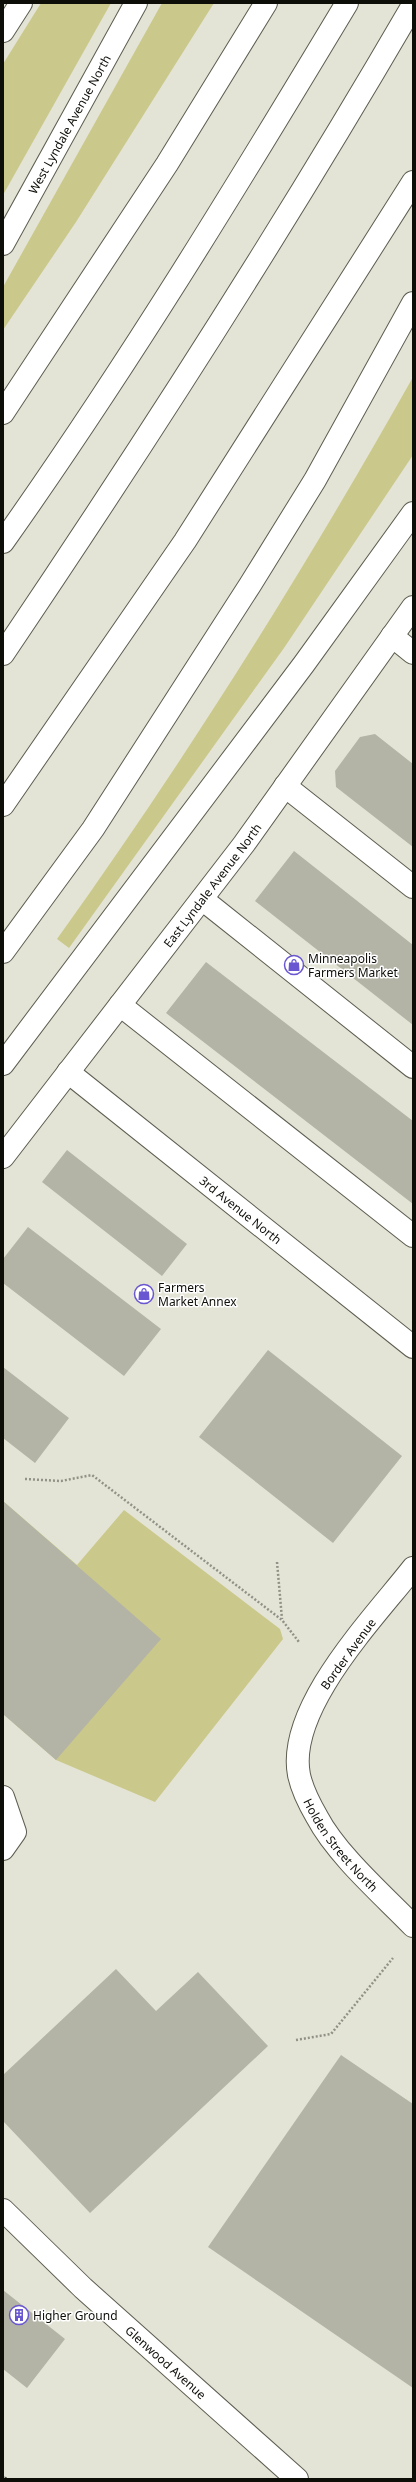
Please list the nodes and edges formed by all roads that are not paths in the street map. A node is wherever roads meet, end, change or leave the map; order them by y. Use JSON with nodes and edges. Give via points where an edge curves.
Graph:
{"nodes":[{"id":1,"x":22,"y":3,"type":"edge"},
{"id":2,"x":136,"y":3,"type":"edge"},
{"id":3,"x":266,"y":3,"type":"edge"},
{"id":4,"x":347,"y":3,"type":"edge"},
{"id":5,"x":413,"y":5,"type":"edge"},
{"id":6,"x":3,"y":31,"type":"edge"},
{"id":7,"x":413,"y":182,"type":"edge"},
{"id":8,"x":3,"y":244,"type":"edge"},
{"id":9,"x":413,"y":304,"type":"edge"},
{"id":10,"x":3,"y":413,"type":"edge"},
{"id":11,"x":413,"y":513,"type":"edge"},
{"id":12,"x":3,"y":542,"type":"edge"},
{"id":13,"x":413,"y":607,"type":"edge"},
{"id":14,"x":392,"y":636,"type":"junction"},
{"id":15,"x":413,"y":652,"type":"edge"},
{"id":16,"x":3,"y":654,"type":"edge"},
{"id":17,"x":285,"y":786,"type":"junction"},
{"id":18,"x":3,"y":805,"type":"edge"},
{"id":19,"x":413,"y":887,"type":"edge"},
{"id":20,"x":202,"y":899,"type":"junction"},
{"id":21,"x":3,"y":952,"type":"edge"},
{"id":22,"x":120,"y":1005,"type":"junction"},
{"id":23,"x":3,"y":1064,"type":"edge"},
{"id":24,"x":413,"y":1068,"type":"edge"},
{"id":25,"x":68,"y":1072,"type":"junction"},
{"id":26,"x":3,"y":1157,"type":"edge"},
{"id":27,"x":413,"y":1236,"type":"edge"},
{"id":28,"x":413,"y":1346,"type":"edge"},
{"id":29,"x":413,"y":1568,"type":"edge"},
{"id":30,"x":300,"y":1748,"type":"joint"},
{"id":31,"x":3,"y":1797,"type":"edge"},
{"id":32,"x":3,"y":1849,"type":"edge"},
{"id":33,"x":413,"y":1926,"type":"edge"},
{"id":34,"x":3,"y":2210,"type":"edge"},
{"id":35,"x":297,"y":2479,"type":"edge"}],
"edges":[{"from":1,"to":6,"type":"main road"},
{"from":2,"to":8,"type":"main road","name":"West Lyndale Avenue North"},
{"from":3,"to":10,"type":"main road","via":[[167,164]]},
{"from":4,"to":12,"type":"main road","via":[[271,132],[168,297]]},
{"from":5,"to":16,"type":"main road","via":[[334,142],[209,343]]},
{"from":7,"to":18,"type":"main road","via":[[190,535]]},
{"from":9,"to":21,"type":"main road","via":[[315,480],[250,585],[93,829]]},
{"from":11,"to":23,"type":"main road","via":[[313,652]]},
{"from":13,"to":14,"type":"main road","name":"East Lyndale Avenue North"},
{"from":14,"to":15,"type":"main road"},
{"from":14,"to":17,"type":"main road","name":"East Lyndale Avenue North"},
{"from":17,"to":19,"type":"main road"},
{"from":17,"to":20,"type":"main road","name":"East Lyndale Avenue North"},
{"from":20,"to":22,"type":"main road","name":"East Lyndale Avenue North"},
{"from":20,"to":24,"type":"main road"},
{"from":22,"to":25,"type":"main road","name":"East Lyndale Avenue North"},
{"from":22,"to":27,"type":"main road"},
{"from":25,"to":26,"type":"main road","name":"East Lyndale Avenue North"},
{"from":25,"to":28,"type":"main road","name":"3rd Avenue North"},
{"from":29,"to":30,"type":"main road","name":"Border Avenue","via":[[330,1674],[304,1724]]},
{"from":30,"to":33,"type":"main road","name":"Holden Street North","via":[[299,1775],[317,1818],[364,1876]]},
{"from":31,"to":32,"type":"main road","via":[[15,1832]]},
{"from":34,"to":35,"type":"main road","name":"Glenwood Avenue","via":[[83,2288]]}]}
